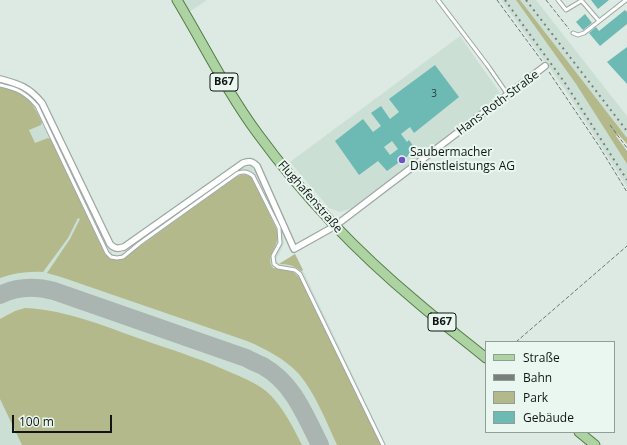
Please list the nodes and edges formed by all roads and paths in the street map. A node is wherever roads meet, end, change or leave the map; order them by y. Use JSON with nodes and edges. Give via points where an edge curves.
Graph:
{"nodes":[{"id":1,"x":177,"y":0,"type":"edge"},
{"id":2,"x":438,"y":0,"type":"edge"},
{"id":3,"x":497,"y":0,"type":"edge"},
{"id":4,"x":546,"y":0,"type":"edge"},
{"id":5,"x":558,"y":0,"type":"edge"},
{"id":6,"x":581,"y":0,"type":"edge"},
{"id":7,"x":626,"y":0,"type":"edge"},
{"id":8,"x":599,"y":21,"type":"junction"},
{"id":9,"x":573,"y":33,"type":"joint"},
{"id":10,"x":545,"y":66,"type":"junction"},
{"id":11,"x":0,"y":79,"type":"edge"},
{"id":12,"x":0,"y":85,"type":"edge"},
{"id":13,"x":508,"y":95,"type":"junction"},
{"id":14,"x":610,"y":125,"type":"dead end"},
{"id":15,"x":627,"y":148,"type":"edge"},
{"id":16,"x":627,"y":192,"type":"edge"},
{"id":17,"x":335,"y":226,"type":"junction"},
{"id":18,"x":627,"y":246,"type":"edge"},
{"id":19,"x":517,"y":341,"type":"edge"},
{"id":20,"x":485,"y":357,"type":"edge"},
{"id":21,"x":580,"y":433,"type":"edge"},
{"id":22,"x":383,"y":445,"type":"edge"},
{"id":23,"x":595,"y":445,"type":"edge"}],
"edges":[{"from":1,"to":17,"type":"main road","name":"Flughafenstraße","number":"B67","via":[[251,125]]},
{"from":2,"to":13,"type":"lane"},
{"from":3,"to":10,"type":"path"},
{"from":4,"to":9,"type":"path"},
{"from":5,"to":6,"type":"lane","via":[[566,10]]},
{"from":6,"to":8,"type":"lane"},
{"from":7,"to":8,"type":"lane"},
{"from":8,"to":9,"type":"lane","via":[[581,35]]},
{"from":10,"to":13,"type":"street","name":"Hans-Roth-Straße"},
{"from":10,"to":16,"type":"path"},
{"from":11,"to":17,"type":"street","name":"Hans-Roth-Straße","via":[[27,88],[35,93],[42,103],[114,248],[124,247],[243,163],[250,161],[257,166],[294,249]]},
{"from":12,"to":22,"type":"lane","via":[[18,90],[37,106],[111,257],[123,257],[238,173],[243,171],[253,176],[279,228],[280,243],[273,256],[276,263],[278,267],[295,270],[300,274]]},
{"from":13,"to":17,"type":"street","name":"Hans-Roth-Straße"},
{"from":14,"to":15,"type":"path"},
{"from":17,"to":20,"type":"main road","name":"Flughafenstraße","number":"B67","via":[[403,290]]},
{"from":18,"to":19,"type":"path"},
{"from":21,"to":23,"type":"main road"}]}
